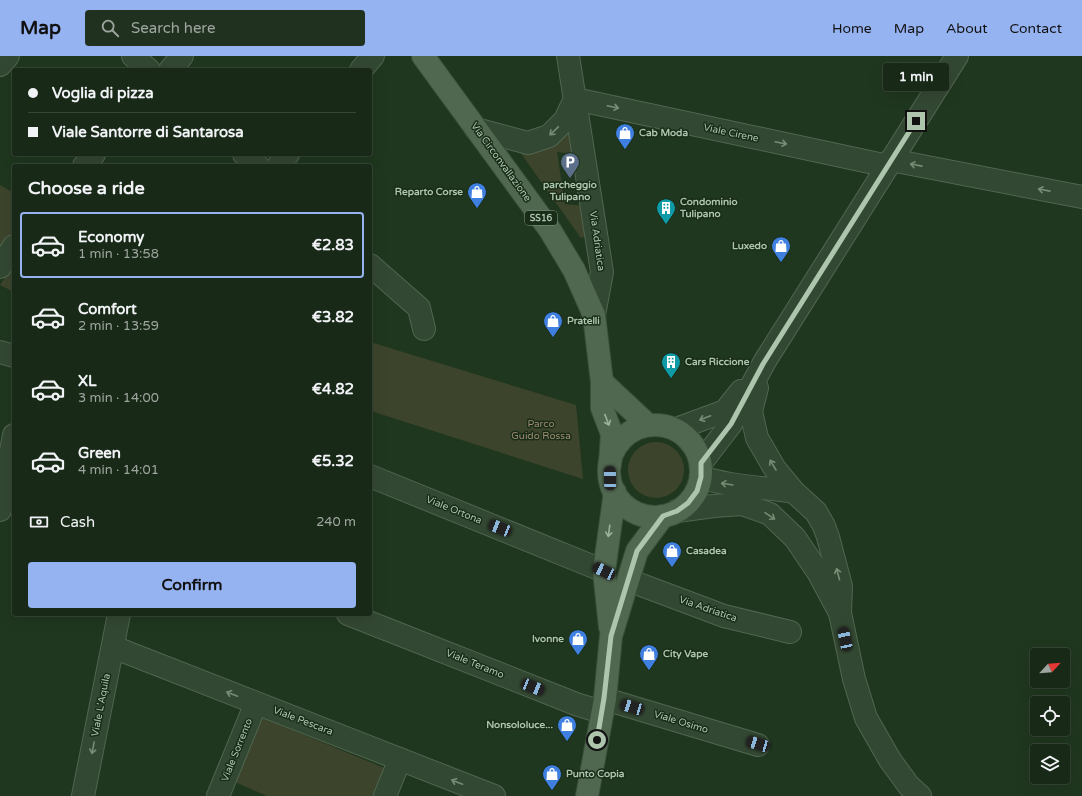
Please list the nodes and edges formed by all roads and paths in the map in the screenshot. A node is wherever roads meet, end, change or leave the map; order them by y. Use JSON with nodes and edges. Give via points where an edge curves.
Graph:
{"nodes":[{"id":1,"x":8,"y":56,"type":"edge"},
{"id":2,"x":133,"y":56,"type":"edge"},
{"id":3,"x":182,"y":56,"type":"edge"},
{"id":4,"x":373,"y":56,"type":"edge"},
{"id":5,"x":423,"y":56,"type":"edge"},
{"id":6,"x":568,"y":56,"type":"edge"},
{"id":7,"x":957,"y":56,"type":"edge"},
{"id":8,"x":0,"y":65,"type":"edge"},
{"id":9,"x":147,"y":68,"type":"edge"},
{"id":10,"x":172,"y":68,"type":"edge"},
{"id":11,"x":363,"y":68,"type":"edge"},
{"id":12,"x":575,"y":99,"type":"junction"},
{"id":13,"x":476,"y":129,"type":"junction"},
{"id":14,"x":92,"y":156,"type":"edge"},
{"id":15,"x":246,"y":156,"type":"edge"},
{"id":16,"x":286,"y":156,"type":"edge"},
{"id":17,"x":890,"y":163,"type":"junction"},
{"id":18,"x":86,"y":164,"type":"edge"},
{"id":19,"x":256,"y":164,"type":"edge"},
{"id":20,"x":280,"y":164,"type":"edge"},
{"id":21,"x":1082,"y":197,"type":"edge"},
{"id":22,"x":12,"y":249,"type":"edge"},
{"id":23,"x":0,"y":267,"type":"edge"},
{"id":24,"x":372,"y":267,"type":"edge"},
{"id":25,"x":594,"y":316,"type":"junction"},
{"id":26,"x":424,"y":329,"type":"dead end"},
{"id":27,"x":0,"y":352,"type":"edge"},
{"id":28,"x":12,"y":355,"type":"edge"},
{"id":29,"x":763,"y":364,"type":"junction"},
{"id":30,"x":602,"y":382,"type":"junction"},
{"id":31,"x":648,"y":425,"type":"junction"},
{"id":32,"x":676,"y":429,"type":"junction"},
{"id":33,"x":12,"y":446,"type":"edge"},
{"id":34,"x":610,"y":464,"type":"junction"},
{"id":35,"x":701,"y":470,"type":"junction"},
{"id":36,"x":372,"y":477,"type":"edge"},
{"id":37,"x":615,"y":492,"type":"junction"},
{"id":38,"x":794,"y":492,"type":"junction"},
{"id":39,"x":0,"y":510,"type":"edge"},
{"id":40,"x":670,"y":514,"type":"junction"},
{"id":41,"x":604,"y":571,"type":"junction"},
{"id":42,"x":628,"y":580,"type":"junction"},
{"id":43,"x":840,"y":612,"type":"junction"},
{"id":44,"x":119,"y":616,"type":"edge"},
{"id":45,"x":353,"y":616,"type":"edge"},
{"id":46,"x":790,"y":632,"type":"dead end"},
{"id":47,"x":611,"y":636,"type":"junction"},
{"id":48,"x":113,"y":647,"type":"junction"},
{"id":49,"x":256,"y":703,"type":"junction"},
{"id":50,"x":603,"y":705,"type":"junction"},
{"id":51,"x":758,"y":744,"type":"dead end"},
{"id":52,"x":400,"y":759,"type":"junction"},
{"id":53,"x":913,"y":793,"type":"edge"},
{"id":54,"x":83,"y":796,"type":"edge"},
{"id":55,"x":218,"y":796,"type":"edge"},
{"id":56,"x":385,"y":796,"type":"edge"},
{"id":57,"x":494,"y":796,"type":"edge"},
{"id":58,"x":587,"y":796,"type":"edge"}],
"edges":[{"from":1,"to":8,"type":"street"},
{"from":2,"to":9,"type":"street"},
{"from":3,"to":10,"type":"street"},
{"from":4,"to":11,"type":"street"},
{"from":5,"to":13,"type":"main road","name":"Via Circonvallazione","number":"SS16"},
{"from":6,"to":12,"type":"street","name":"Via Adriatica"},
{"from":7,"to":17,"type":"street"},
{"from":12,"to":13,"type":"street","one_way":true,"via":[[565,120],[549,136],[528,143]]},
{"from":12,"to":17,"type":"street","name":"Viale Cirene","one_way":true},
{"from":12,"to":25,"type":"street","name":"Via Adriatica","via":[[602,272]]},
{"from":13,"to":25,"type":"main road","name":"Via Circonvallazione","number":"SS16","via":[[550,230],[574,270]]},
{"from":14,"to":18,"type":"street"},
{"from":15,"to":19,"type":"street"},
{"from":16,"to":20,"type":"street"},
{"from":21,"to":17,"type":"street","name":"Viale Cirene","one_way":true},
{"from":17,"to":29,"type":"street"},
{"from":22,"to":23,"type":"street"},
{"from":24,"to":26,"type":"street","via":[[418,308]]},
{"from":25,"to":30,"type":"main road","name":"Via Adriatica","number":"SS16"},
{"from":27,"to":28,"type":"street"},
{"from":29,"to":32,"type":"street","one_way":true,"via":[[725,410]]},
{"from":29,"to":35,"type":"street","via":[[731,424]]},
{"from":38,"to":29,"type":"street","one_way":true,"via":[[775,469],[757,438],[752,411]]},
{"from":30,"to":31,"type":"main road"},
{"from":30,"to":34,"type":"main road","name":"Via Adriatica","number":"SS16","one_way":true,"via":[[602,408],[612,434]]},
{"from":31,"to":32,"type":"main road"},
{"from":31,"to":34,"type":"main road","via":[[622,438],[614,450]]},
{"from":32,"to":35,"type":"main road","via":[[688,438],[696,449]]},
{"from":33,"to":39,"type":"street"},
{"from":34,"to":37,"type":"main road","via":[[610,478]]},
{"from":38,"to":35,"type":"street","one_way":true,"via":[[718,483]]},
{"from":35,"to":40,"type":"main road","via":[[697,491],[693,497]]},
{"from":36,"to":41,"type":"street","name":"Viale Ortona"},
{"from":37,"to":40,"type":"main road","via":[[623,504],[635,512],[649,516]]},
{"from":37,"to":41,"type":"main road","one_way":true},
{"from":43,"to":38,"type":"street","one_way":true,"via":[[841,586],[824,526],[816,512]]},
{"from":40,"to":42,"type":"main road","via":[[637,551]]},
{"from":40,"to":43,"type":"street","one_way":true,"via":[[742,504],[770,514],[795,538]]},
{"from":41,"to":47,"type":"main road"},
{"from":42,"to":46,"type":"street","name":"Via Adriatica","via":[[724,616]]},
{"from":42,"to":47,"type":"main road"},
{"from":43,"to":53,"type":"street","via":[[854,679],[866,718]]},
{"from":44,"to":48,"type":"street","name":"Viale L'Aquila"},
{"from":45,"to":50,"type":"street","name":"Viale Teramo","via":[[576,704]]},
{"from":47,"to":50,"type":"main road"},
{"from":49,"to":48,"type":"street","name":"Viale Pescara","one_way":true},
{"from":48,"to":54,"type":"street","name":"Viale L'Aquila","one_way":true},
{"from":49,"to":52,"type":"street","name":"Viale Pescara"},
{"from":49,"to":55,"type":"street","name":"Viale Sorrento"},
{"from":50,"to":51,"type":"street","name":"Viale Osimo"},
{"from":50,"to":58,"type":"main road"},
{"from":52,"to":56,"type":"street"},
{"from":57,"to":52,"type":"street","name":"Viale Pescara","one_way":true}]}
